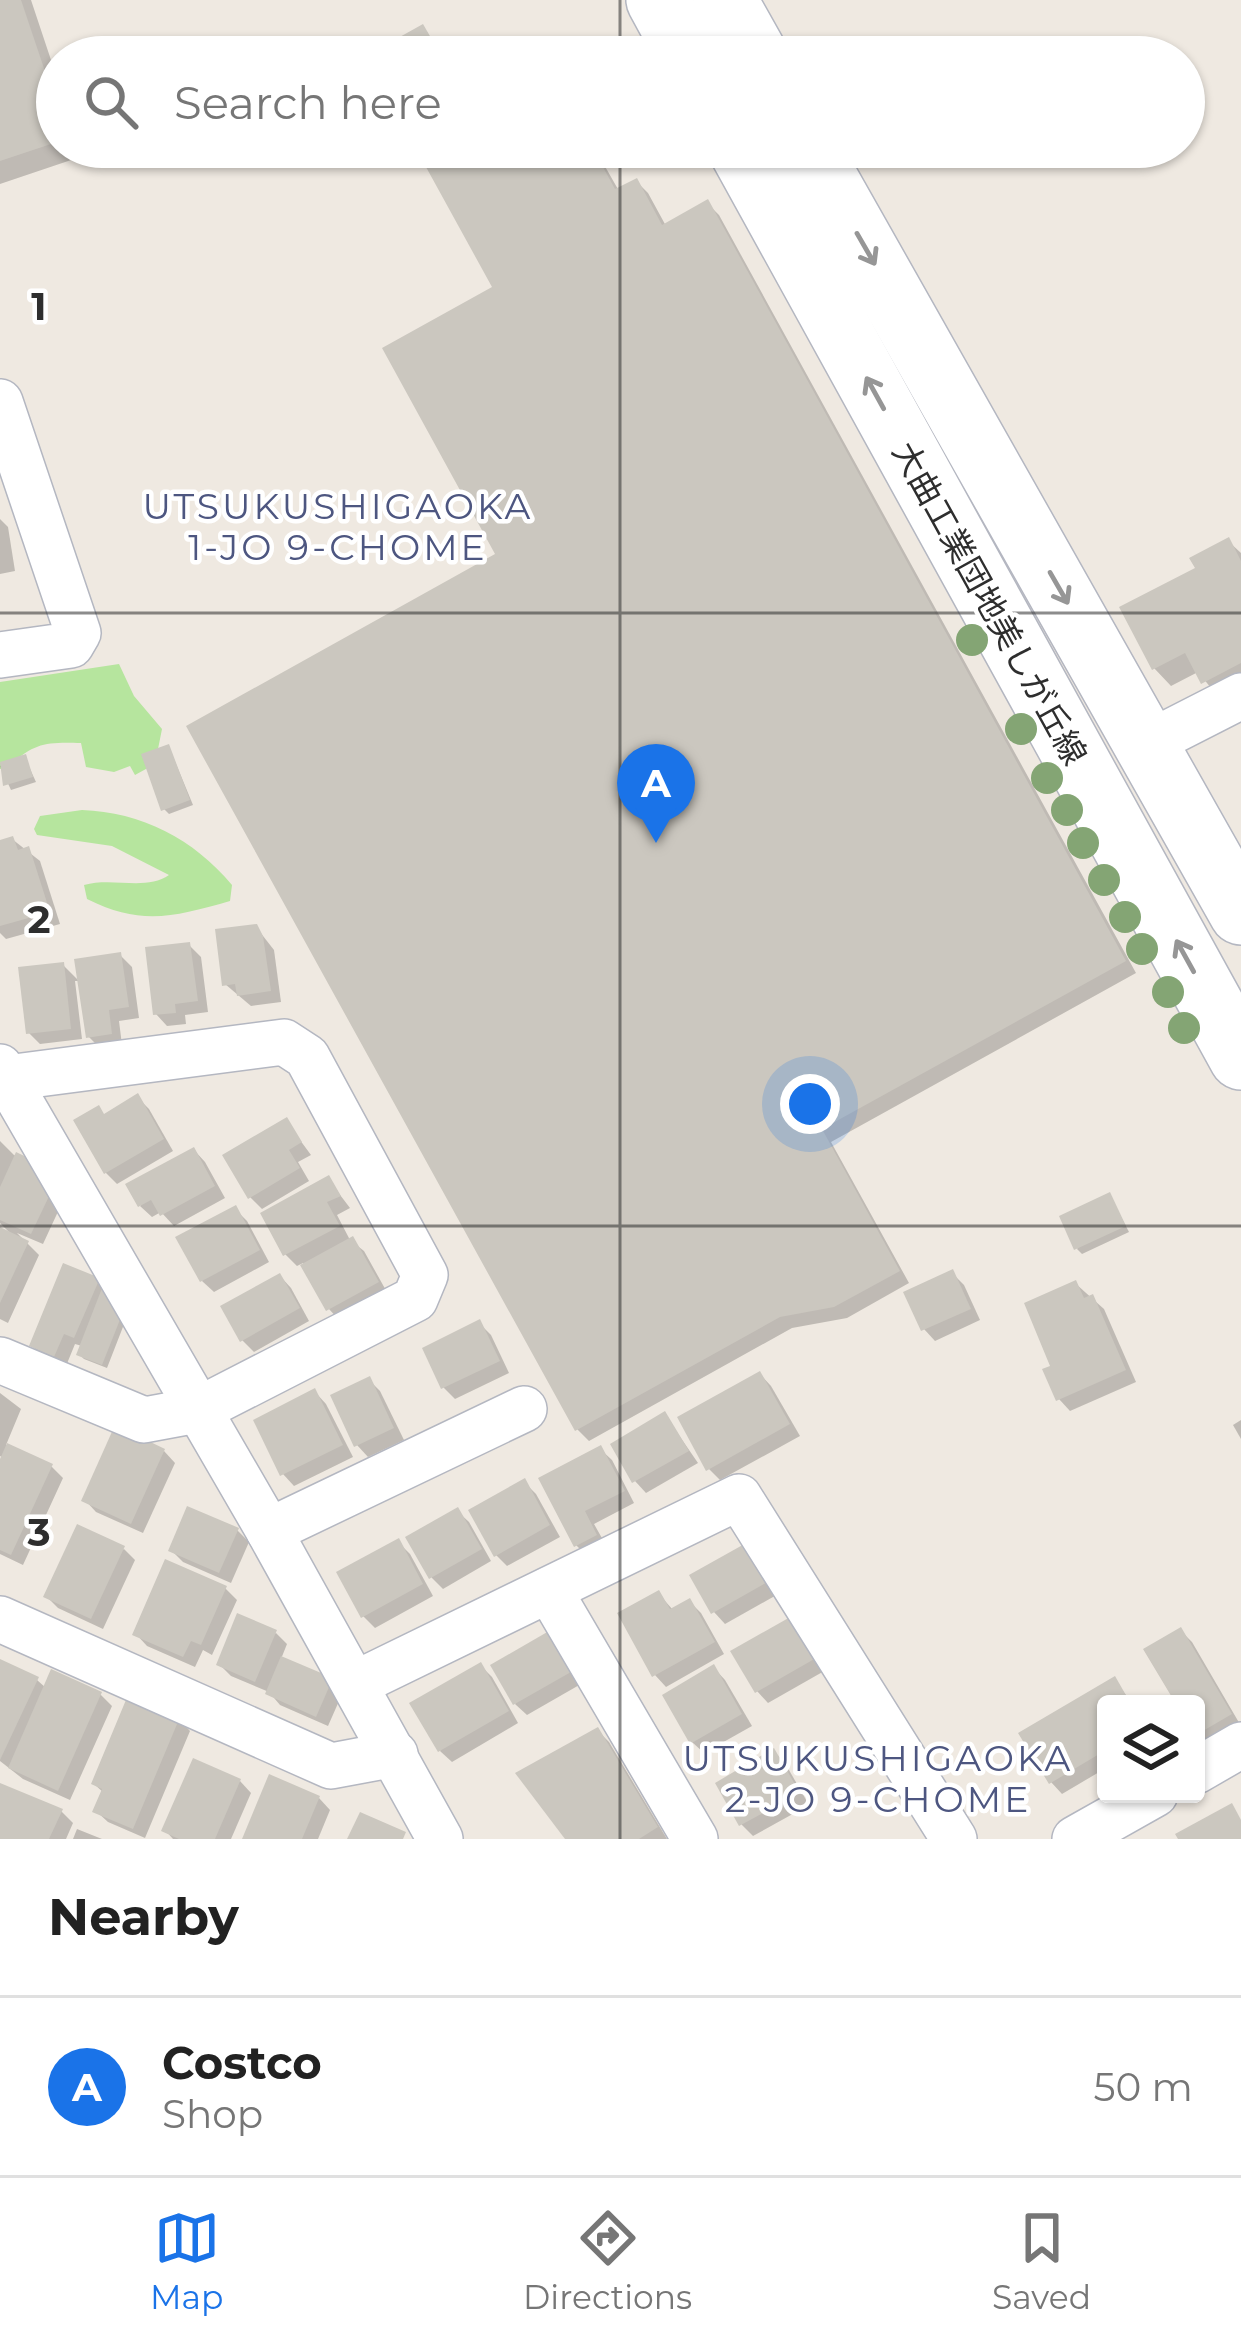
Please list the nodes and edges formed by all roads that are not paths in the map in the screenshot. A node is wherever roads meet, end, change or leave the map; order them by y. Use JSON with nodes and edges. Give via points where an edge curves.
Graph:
{"nodes":[{"id":1,"x":658,"y":0,"type":"edge"},
{"id":2,"x":725,"y":0,"type":"edge"},
{"id":3,"x":678,"y":36,"type":"edge"},
{"id":4,"x":745,"y":36,"type":"edge"},
{"id":5,"x":751,"y":168,"type":"edge"},
{"id":6,"x":820,"y":168,"type":"edge"},
{"id":7,"x":0,"y":402,"type":"edge"},
{"id":8,"x":0,"y":655,"type":"edge"},
{"id":9,"x":1241,"y":696,"type":"edge"},
{"id":10,"x":1148,"y":744,"type":"junction"},
{"id":11,"x":1241,"y":913,"type":"edge"},
{"id":12,"x":1241,"y":1058,"type":"edge"},
{"id":13,"x":2,"y":1075,"type":"edge"},
{"id":14,"x":0,"y":1360,"type":"edge"},
{"id":15,"x":524,"y":1409,"type":"dead end"},
{"id":16,"x":198,"y":1410,"type":"junction"},
{"id":17,"x":269,"y":1531,"type":"junction"},
{"id":18,"x":549,"y":1590,"type":"junction"},
{"id":19,"x":0,"y":1619,"type":"edge"},
{"id":20,"x":356,"y":1684,"type":"junction"},
{"id":21,"x":1241,"y":1745,"type":"edge"},
{"id":22,"x":395,"y":1754,"type":"junction"},
{"id":23,"x":1205,"y":1766,"type":"edge"},
{"id":24,"x":1139,"y":1803,"type":"edge"},
{"id":25,"x":440,"y":1839,"type":"edge"},
{"id":26,"x":695,"y":1839,"type":"edge"},
{"id":27,"x":954,"y":1839,"type":"edge"},
{"id":28,"x":1075,"y":1839,"type":"edge"}],
"edges":[{"from":1,"to":3,"type":"main road"},
{"from":2,"to":4,"type":"main road"},
{"from":12,"to":5,"type":"main road","name":"大曲工業団地美しが丘線","one_way":true},
{"from":6,"to":10,"type":"main road","name":"大曲工業団地美しが丘線","one_way":true},
{"from":7,"to":8,"type":"street","via":[[78,633],[71,645]]},
{"from":9,"to":10,"type":"street"},
{"from":10,"to":11,"type":"main road","name":"大曲工業団地美しが丘線"},
{"from":13,"to":16,"type":"street"},
{"from":13,"to":16,"type":"street","via":[[284,1042],[307,1057],[425,1275],[416,1299]]},
{"from":14,"to":16,"type":"street","via":[[143,1420]]},
{"from":15,"to":17,"type":"street"},
{"from":16,"to":17,"type":"street"},
{"from":17,"to":20,"type":"street"},
{"from":18,"to":20,"type":"street"},
{"from":18,"to":26,"type":"street"},
{"from":18,"to":27,"type":"street","via":[[739,1497]]},
{"from":19,"to":22,"type":"street","via":[[332,1766]]},
{"from":20,"to":22,"type":"street"},
{"from":21,"to":23,"type":"street"},
{"from":22,"to":25,"type":"street"},
{"from":24,"to":28,"type":"street"}]}
